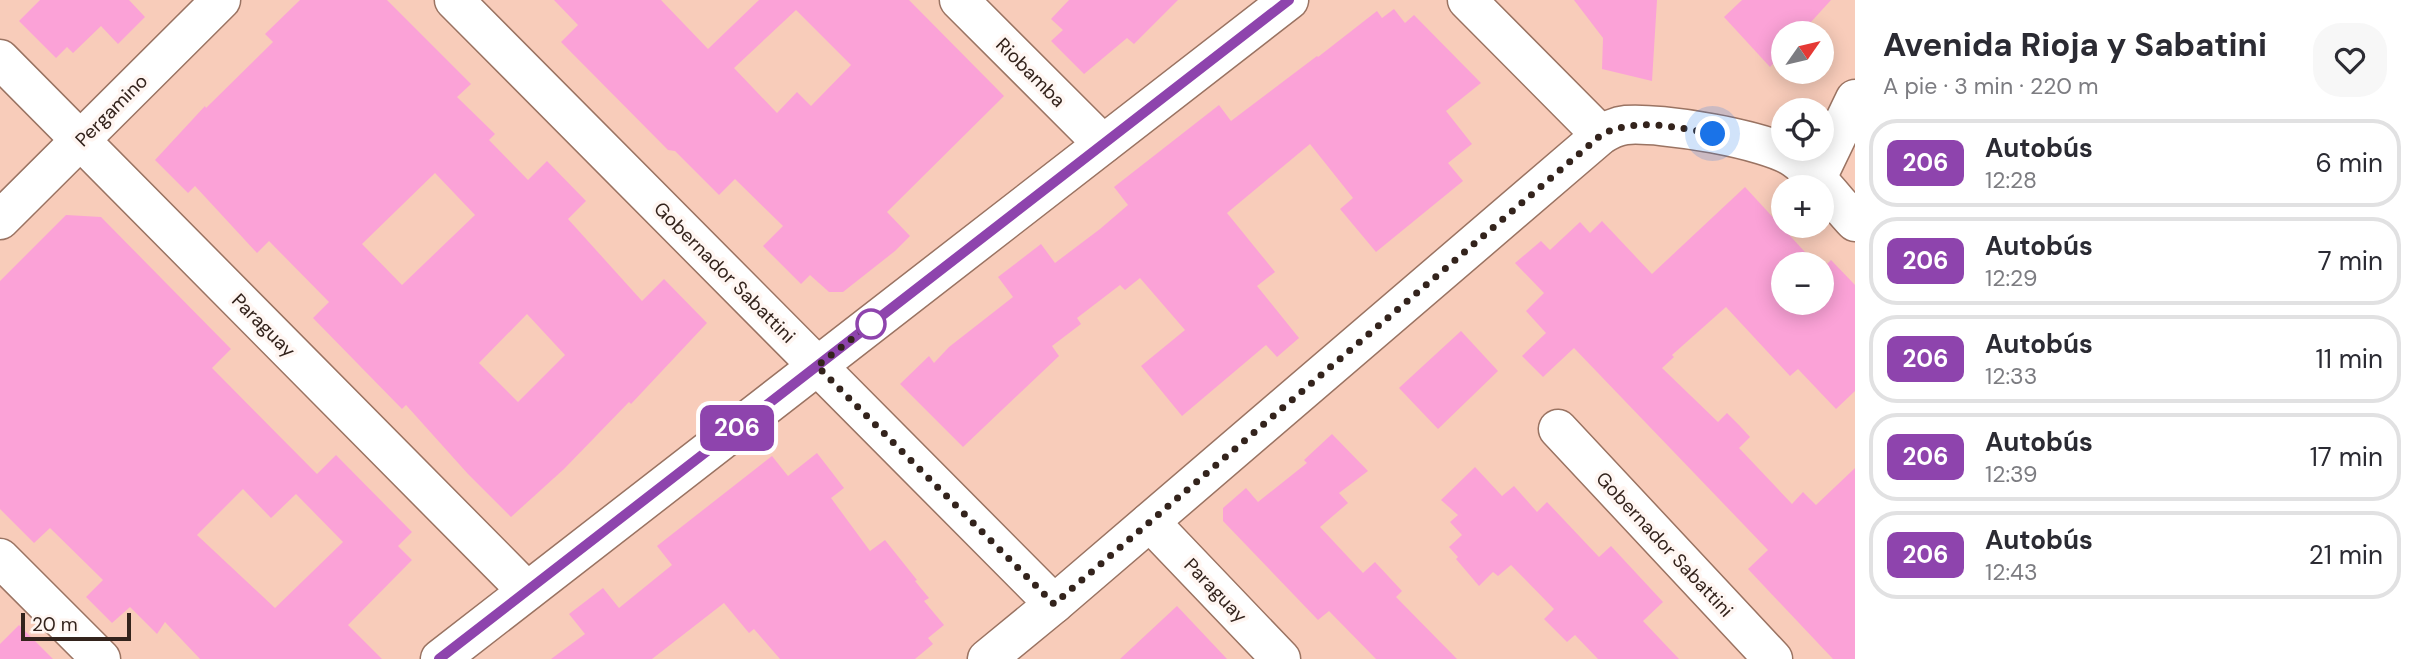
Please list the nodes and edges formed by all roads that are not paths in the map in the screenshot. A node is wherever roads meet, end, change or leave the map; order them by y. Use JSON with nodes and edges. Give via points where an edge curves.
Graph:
{"nodes":[{"id":1,"x":222,"y":0,"type":"edge"},
{"id":2,"x":454,"y":0,"type":"edge"},
{"id":3,"x":959,"y":0,"type":"edge"},
{"id":4,"x":1289,"y":0,"type":"edge"},
{"id":5,"x":1467,"y":0,"type":"edge"},
{"id":6,"x":0,"y":59,"type":"edge"},
{"id":7,"x":1855,"y":99,"type":"edge"},
{"id":8,"x":1601,"y":135,"type":"junction"},
{"id":9,"x":80,"y":140,"type":"junction"},
{"id":10,"x":1103,"y":144,"type":"junction"},
{"id":11,"x":1811,"y":175,"type":"edge"},
{"id":12,"x":1818,"y":175,"type":"edge"},
{"id":13,"x":1834,"y":199,"type":"edge"},
{"id":14,"x":0,"y":220,"type":"edge"},
{"id":15,"x":1855,"y":222,"type":"edge"},
{"id":16,"x":817,"y":366,"type":"junction"},
{"id":17,"x":1558,"y":429,"type":"dead end"},
{"id":18,"x":1150,"y":522,"type":"junction"},
{"id":19,"x":0,"y":558,"type":"edge"},
{"id":20,"x":527,"y":591,"type":"junction"},
{"id":21,"x":1054,"y":604,"type":"junction"},
{"id":22,"x":101,"y":659,"type":"edge"},
{"id":23,"x":440,"y":659,"type":"edge"},
{"id":24,"x":987,"y":659,"type":"edge"},
{"id":25,"x":1281,"y":659,"type":"edge"},
{"id":26,"x":1773,"y":659,"type":"edge"}],
"edges":[{"from":1,"to":9,"type":"street","name":"Pergamino"},
{"from":2,"to":16,"type":"street","name":"Gobernador Sabattini"},
{"from":3,"to":10,"type":"street","name":"Riobamba"},
{"from":4,"to":10,"type":"street"},
{"from":5,"to":8,"type":"street"},
{"from":6,"to":9,"type":"street","name":"Paraguay"},
{"from":7,"to":12,"type":"street"},
{"from":8,"to":11,"type":"street","via":[[1630,125],[1728,137],[1790,156]]},
{"from":8,"to":18,"type":"street"},
{"from":9,"to":14,"type":"street","name":"Pergamino"},
{"from":9,"to":20,"type":"street","name":"Paraguay"},
{"from":10,"to":16,"type":"street"},
{"from":13,"to":15,"type":"street"},
{"from":16,"to":20,"type":"street"},
{"from":16,"to":21,"type":"street","name":"Gobernador Sabattini"},
{"from":17,"to":26,"type":"street","name":"Gobernador Sabattini"},
{"from":18,"to":21,"type":"street"},
{"from":18,"to":25,"type":"street","name":"Paraguay"},
{"from":19,"to":22,"type":"street"},
{"from":20,"to":23,"type":"street"},
{"from":21,"to":24,"type":"street"}]}
